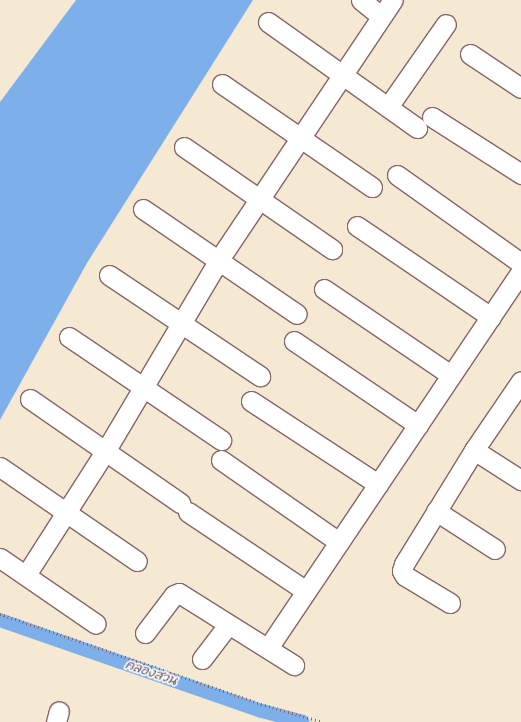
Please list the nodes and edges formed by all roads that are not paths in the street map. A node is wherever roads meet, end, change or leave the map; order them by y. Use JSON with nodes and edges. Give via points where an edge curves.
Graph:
{"nodes":[{"id":1,"x":361,"y":0,"type":"edge"},
{"id":2,"x":392,"y":0,"type":"edge"},
{"id":3,"x":381,"y":16,"type":"junction"},
{"id":4,"x":268,"y":22,"type":"dead end"},
{"id":5,"x":446,"y":24,"type":"dead end"},
{"id":6,"x":470,"y":54,"type":"dead end"},
{"id":7,"x":341,"y":74,"type":"junction"},
{"id":8,"x":222,"y":84,"type":"dead end"},
{"id":9,"x":521,"y":88,"type":"edge"},
{"id":10,"x":388,"y":107,"type":"junction"},
{"id":11,"x":432,"y":117,"type":"dead end"},
{"id":12,"x":417,"y":128,"type":"dead end"},
{"id":13,"x":300,"y":137,"type":"junction"},
{"id":14,"x":184,"y":147,"type":"dead end"},
{"id":15,"x":396,"y":174,"type":"dead end"},
{"id":16,"x":521,"y":174,"type":"edge"},
{"id":17,"x":372,"y":187,"type":"dead end"},
{"id":18,"x":260,"y":199,"type":"junction"},
{"id":19,"x":143,"y":209,"type":"dead end"},
{"id":20,"x":357,"y":226,"type":"dead end"},
{"id":21,"x":332,"y":249,"type":"dead end"},
{"id":22,"x":218,"y":261,"type":"junction"},
{"id":23,"x":521,"y":263,"type":"edge"},
{"id":24,"x":521,"y":272,"type":"edge"},
{"id":25,"x":109,"y":275,"type":"dead end"},
{"id":26,"x":324,"y":289,"type":"dead end"},
{"id":27,"x":297,"y":314,"type":"dead end"},
{"id":28,"x":491,"y":317,"type":"junction"},
{"id":29,"x":182,"y":323,"type":"junction"},
{"id":30,"x":69,"y":337,"type":"dead end"},
{"id":31,"x":294,"y":341,"type":"dead end"},
{"id":32,"x":260,"y":376,"type":"dead end"},
{"id":33,"x":451,"y":376,"type":"junction"},
{"id":34,"x":520,"y":386,"type":"edge"},
{"id":35,"x":143,"y":388,"type":"junction"},
{"id":36,"x":30,"y":399,"type":"dead end"},
{"id":37,"x":251,"y":401,"type":"dead end"},
{"id":38,"x":418,"y":425,"type":"junction"},
{"id":39,"x":221,"y":440,"type":"dead end"},
{"id":40,"x":106,"y":450,"type":"junction"},
{"id":41,"x":474,"y":450,"type":"junction"},
{"id":42,"x":221,"y":460,"type":"dead end"},
{"id":43,"x":0,"y":467,"type":"edge"},
{"id":44,"x":521,"y":480,"type":"edge"},
{"id":45,"x":378,"y":484,"type":"junction"},
{"id":46,"x":65,"y":511,"type":"junction"},
{"id":47,"x":436,"y":511,"type":"junction"},
{"id":48,"x":339,"y":542,"type":"junction"},
{"id":49,"x":495,"y":549,"type":"dead end"},
{"id":50,"x":0,"y":558,"type":"edge"},
{"id":51,"x":137,"y":561,"type":"dead end"},
{"id":52,"x":26,"y":575,"type":"junction"},
{"id":53,"x":306,"y":591,"type":"junction"},
{"id":54,"x":450,"y":603,"type":"dead end"},
{"id":55,"x":96,"y":624,"type":"dead end"},
{"id":56,"x":228,"y":625,"type":"junction"},
{"id":57,"x":145,"y":633,"type":"dead end"},
{"id":58,"x":268,"y":648,"type":"junction"},
{"id":59,"x":202,"y":659,"type":"dead end"},
{"id":60,"x":294,"y":664,"type":"dead end"}],
"edges":[{"from":1,"to":3,"type":"street"},
{"from":2,"to":3,"type":"street"},
{"from":3,"to":7,"type":"street"},
{"from":4,"to":7,"type":"street"},
{"from":5,"to":10,"type":"street"},
{"from":6,"to":9,"type":"street"},
{"from":7,"to":10,"type":"street"},
{"from":7,"to":13,"type":"street"},
{"from":8,"to":13,"type":"street"},
{"from":10,"to":12,"type":"street"},
{"from":11,"to":16,"type":"street"},
{"from":13,"to":17,"type":"street"},
{"from":13,"to":18,"type":"street"},
{"from":14,"to":18,"type":"street"},
{"from":15,"to":23,"type":"street"},
{"from":18,"to":21,"type":"street"},
{"from":18,"to":22,"type":"street"},
{"from":19,"to":22,"type":"street"},
{"from":20,"to":28,"type":"street"},
{"from":22,"to":27,"type":"street"},
{"from":22,"to":29,"type":"street"},
{"from":24,"to":28,"type":"street"},
{"from":25,"to":29,"type":"street"},
{"from":26,"to":33,"type":"street"},
{"from":28,"to":33,"type":"street"},
{"from":29,"to":32,"type":"street"},
{"from":29,"to":35,"type":"street"},
{"from":30,"to":35,"type":"street"},
{"from":31,"to":38,"type":"street"},
{"from":33,"to":38,"type":"street"},
{"from":34,"to":41,"type":"street"},
{"from":35,"to":39,"type":"street"},
{"from":35,"to":40,"type":"street"},
{"from":36,"to":40,"type":"street"},
{"from":37,"to":45,"type":"street"},
{"from":38,"to":45,"type":"street"},
{"from":40,"to":46,"type":"street"},
{"from":40,"to":53,"type":"street"},
{"from":41,"to":44,"type":"street"},
{"from":41,"to":47,"type":"street"},
{"from":42,"to":48,"type":"street"},
{"from":43,"to":46,"type":"street"},
{"from":45,"to":48,"type":"street"},
{"from":46,"to":51,"type":"street"},
{"from":46,"to":52,"type":"street"},
{"from":47,"to":49,"type":"street"},
{"from":47,"to":54,"type":"street","via":[[402,571],[405,576]]},
{"from":48,"to":53,"type":"street"},
{"from":50,"to":52,"type":"street"},
{"from":52,"to":55,"type":"street"},
{"from":53,"to":58,"type":"street"},
{"from":56,"to":57,"type":"street","via":[[179,593],[174,595]]},
{"from":56,"to":58,"type":"street"},
{"from":56,"to":59,"type":"street"},
{"from":58,"to":60,"type":"street"}]}
